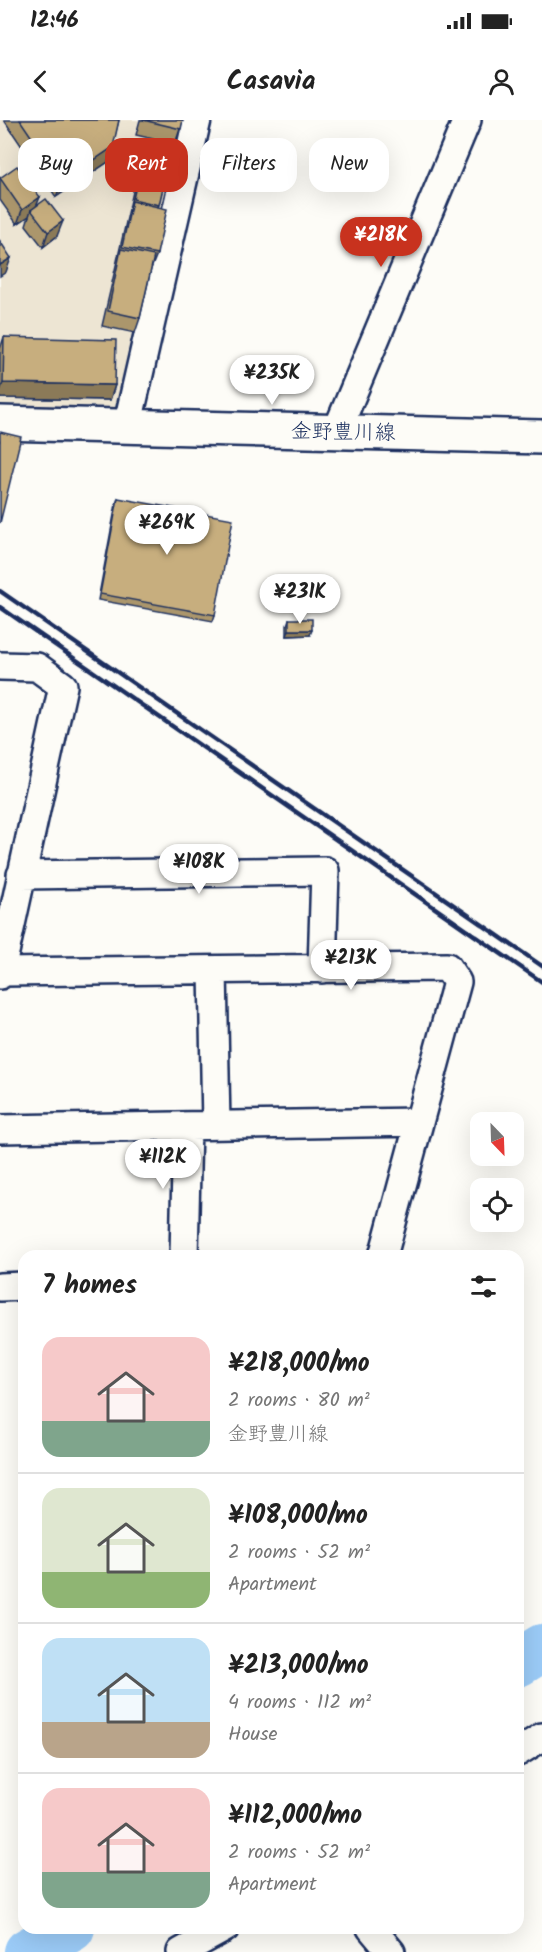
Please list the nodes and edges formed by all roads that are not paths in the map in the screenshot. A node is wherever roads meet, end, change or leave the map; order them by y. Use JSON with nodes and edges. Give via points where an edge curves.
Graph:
{"nodes":[{"id":1,"x":197,"y":120,"type":"edge"},
{"id":2,"x":467,"y":120,"type":"edge"},
{"id":3,"x":0,"y":423,"type":"edge"},
{"id":4,"x":127,"y":428,"type":"junction"},
{"id":5,"x":336,"y":433,"type":"junction"},
{"id":6,"x":542,"y":437,"type":"edge"},
{"id":7,"x":0,"y":666,"type":"edge"},
{"id":8,"x":21,"y":875,"type":"junction"},
{"id":9,"x":321,"y":969,"type":"junction"},
{"id":10,"x":213,"y":970,"type":"junction"},
{"id":11,"x":0,"y":974,"type":"edge"},
{"id":12,"x":419,"y":1122,"type":"junction"},
{"id":13,"x":216,"y":1125,"type":"junction"},
{"id":14,"x":187,"y":1126,"type":"junction"},
{"id":15,"x":0,"y":1129,"type":"edge"},
{"id":16,"x":184,"y":1250,"type":"edge"},
{"id":17,"x":385,"y":1250,"type":"edge"},
{"id":18,"x":18,"y":1286,"type":"edge"},
{"id":19,"x":0,"y":1287,"type":"edge"},
{"id":20,"x":542,"y":1737,"type":"edge"},
{"id":21,"x":524,"y":1748,"type":"edge"},
{"id":22,"x":214,"y":1934,"type":"edge"},
{"id":23,"x":182,"y":1952,"type":"edge"}],
"edges":[{"from":1,"to":4,"type":"street"},
{"from":2,"to":5,"type":"street"},
{"from":3,"to":4,"type":"main road","name":"金野豊川線"},
{"from":4,"to":5,"type":"main road","name":"金野豊川線"},
{"from":5,"to":6,"type":"main road","name":"金野豊川線"},
{"from":7,"to":8,"type":"street","via":[[37,667],[63,686]]},
{"from":8,"to":9,"type":"street","via":[[325,871]]},
{"from":8,"to":11,"type":"street"},
{"from":9,"to":10,"type":"street"},
{"from":9,"to":12,"type":"street","via":[[447,967],[457,982]]},
{"from":10,"to":11,"type":"street"},
{"from":10,"to":13,"type":"street"},
{"from":12,"to":13,"type":"street"},
{"from":12,"to":17,"type":"street"},
{"from":13,"to":14,"type":"street"},
{"from":14,"to":15,"type":"street"},
{"from":14,"to":16,"type":"street"},
{"from":18,"to":19,"type":"street"},
{"from":20,"to":21,"type":"street"},
{"from":22,"to":23,"type":"street"}]}
